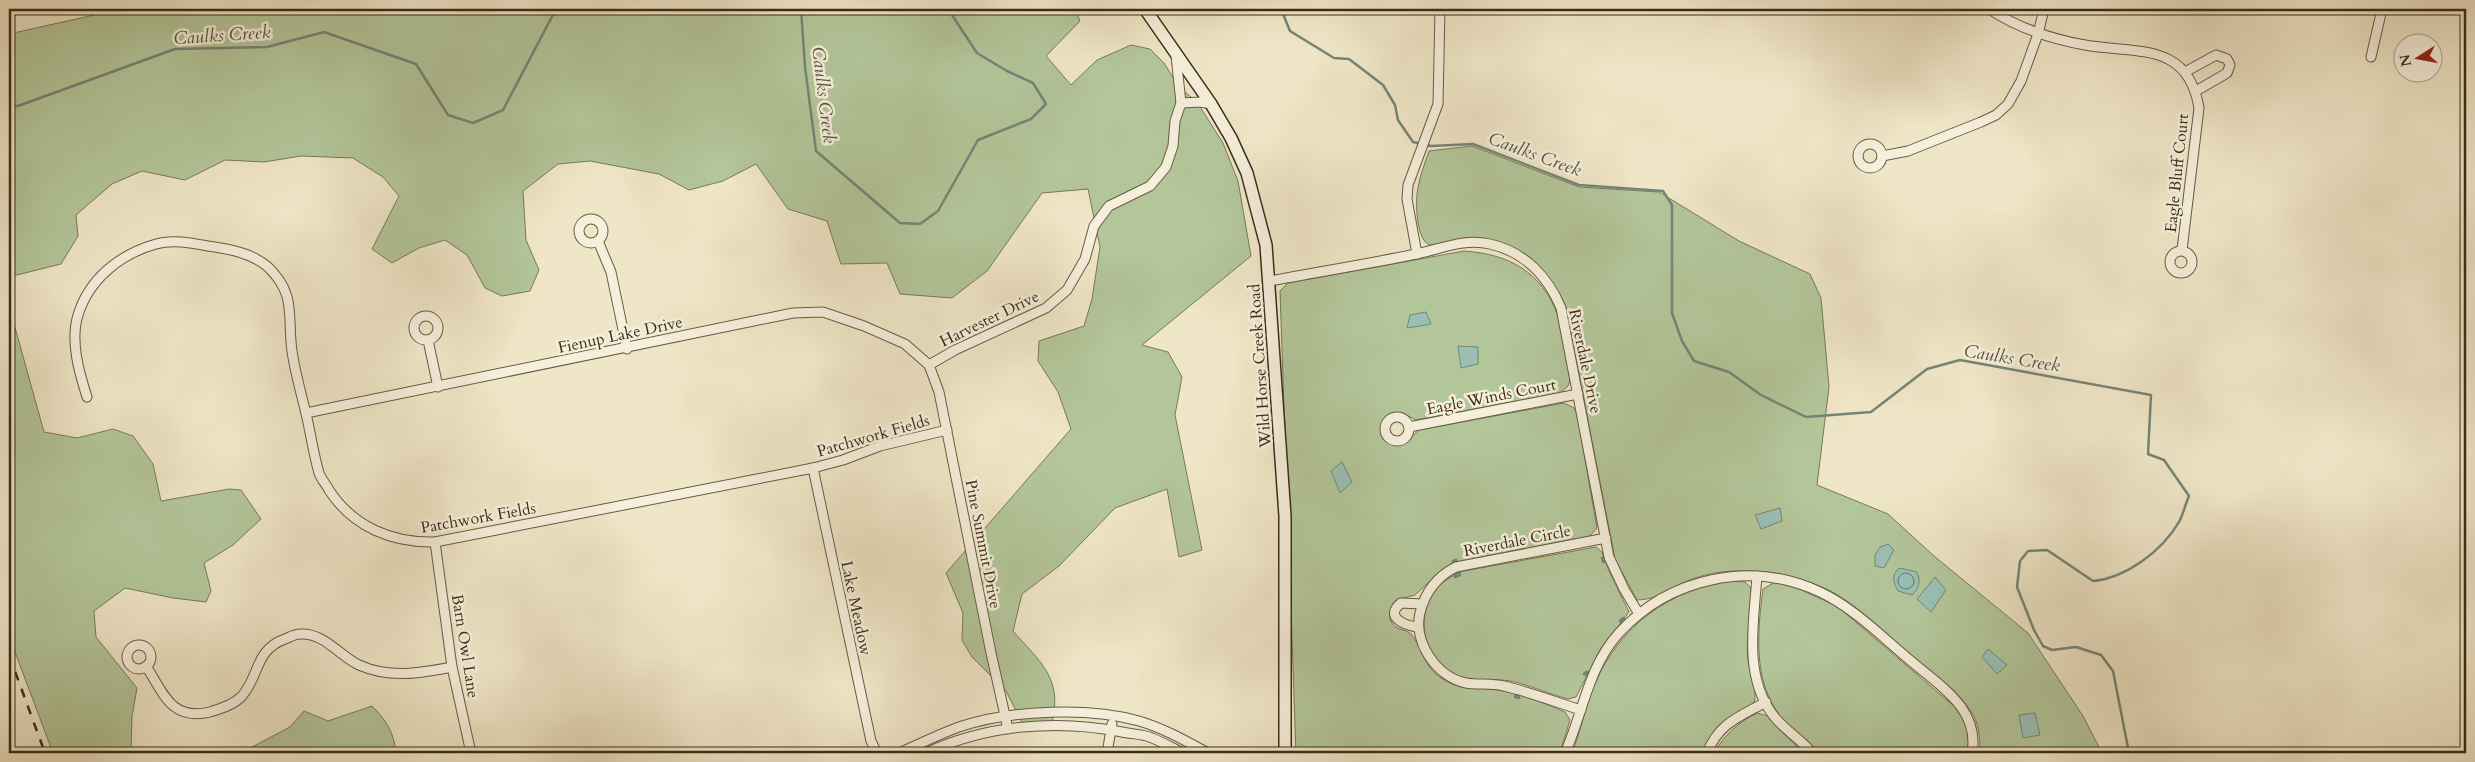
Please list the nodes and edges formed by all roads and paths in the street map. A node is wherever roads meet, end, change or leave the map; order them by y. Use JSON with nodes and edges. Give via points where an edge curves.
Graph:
{"nodes":[{"id":1,"x":1145,"y":9,"type":"edge"},
{"id":2,"x":1440,"y":9,"type":"edge"},
{"id":3,"x":1989,"y":9,"type":"edge"},
{"id":4,"x":2044,"y":9,"type":"edge"},
{"id":5,"x":2382,"y":9,"type":"edge"},
{"id":6,"x":2038,"y":34,"type":"junction"},
{"id":7,"x":1176,"y":56,"type":"junction"},
{"id":8,"x":2372,"y":57,"type":"dead end"},
{"id":9,"x":2185,"y":72,"type":"junction"},
{"id":10,"x":2196,"y":91,"type":"junction"},
{"id":11,"x":1181,"y":103,"type":"junction"},
{"id":12,"x":1211,"y":104,"type":"junction"},
{"id":13,"x":1882,"y":156,"type":"dead end"},
{"id":14,"x":598,"y":241,"type":"dead end"},
{"id":15,"x":2182,"y":250,"type":"dead end"},
{"id":16,"x":1417,"y":254,"type":"junction"},
{"id":17,"x":1270,"y":281,"type":"junction"},
{"id":18,"x":428,"y":340,"type":"dead end"},
{"id":19,"x":627,"y":349,"type":"junction"},
{"id":20,"x":929,"y":365,"type":"junction"},
{"id":21,"x":438,"y":388,"type":"junction"},
{"id":22,"x":1578,"y":394,"type":"junction"},
{"id":23,"x":87,"y":397,"type":"dead end"},
{"id":24,"x":306,"y":413,"type":"junction"},
{"id":25,"x":1409,"y":427,"type":"dead end"},
{"id":26,"x":947,"y":430,"type":"junction"},
{"id":27,"x":813,"y":468,"type":"junction"},
{"id":28,"x":1606,"y":538,"type":"junction"},
{"id":29,"x":435,"y":542,"type":"junction"},
{"id":30,"x":1757,"y":576,"type":"junction"},
{"id":31,"x":1422,"y":604,"type":"junction"},
{"id":32,"x":1639,"y":614,"type":"junction"},
{"id":33,"x":1417,"y":626,"type":"junction"},
{"id":34,"x":146,"y":666,"type":"dead end"},
{"id":35,"x":452,"y":667,"type":"junction"},
{"id":36,"x":1766,"y":702,"type":"junction"},
{"id":37,"x":1581,"y":710,"type":"junction"},
{"id":38,"x":1005,"y":716,"type":"junction"},
{"id":39,"x":1113,"y":717,"type":"junction"},
{"id":40,"x":1008,"y":729,"type":"junction"},
{"id":41,"x":1111,"y":730,"type":"junction"},
{"id":42,"x":471,"y":753,"type":"edge"},
{"id":43,"x":877,"y":753,"type":"edge"},
{"id":44,"x":899,"y":753,"type":"edge"},
{"id":45,"x":926,"y":753,"type":"edge"},
{"id":46,"x":1107,"y":753,"type":"edge"},
{"id":47,"x":1183,"y":753,"type":"edge"},
{"id":48,"x":1208,"y":753,"type":"edge"},
{"id":49,"x":1285,"y":753,"type":"edge"},
{"id":50,"x":1565,"y":753,"type":"edge"},
{"id":51,"x":1707,"y":753,"type":"edge"},
{"id":52,"x":1812,"y":753,"type":"edge"},
{"id":53,"x":1972,"y":753,"type":"edge"}],
"edges":[{"from":1,"to":7,"type":"main road","name":"Wild Horse Creek Road"},
{"from":2,"to":16,"type":"street","via":[[1438,104],[1408,185],[1407,199]]},
{"from":3,"to":6,"type":"street","name":"Eagle Bluff Court"},
{"from":4,"to":6,"type":"street"},
{"from":5,"to":8,"type":"street"},
{"from":6,"to":9,"type":"street","name":"Eagle Bluff Court","via":[[2086,45],[2159,54]]},
{"from":6,"to":13,"type":"street","via":[[2012,100],[1996,114],[1908,151]]},
{"from":7,"to":11,"type":"street","name":"Harvester Drive"},
{"from":7,"to":12,"type":"main road","name":"Wild Horse Creek Road"},
{"from":9,"to":10,"type":"street","name":"Eagle Bluff Court"},
{"from":9,"to":10,"type":"street","via":[[2216,54],[2227,59],[2230,66],[2227,73]]},
{"from":10,"to":15,"type":"street","name":"Eagle Bluff Court","via":[[2199,108]]},
{"from":11,"to":12,"type":"street"},
{"from":11,"to":20,"type":"street","name":"Harvester Drive","via":[[1175,121],[1174,146],[1166,166],[1150,186],[1109,206],[1094,226],[1085,259],[1067,290],[1046,308]]},
{"from":12,"to":17,"type":"main road","name":"Wild Horse Creek Road","via":[[1247,173],[1266,244]]},
{"from":14,"to":19,"type":"street","via":[[611,272]]},
{"from":16,"to":17,"type":"street","name":"Riverdale Drive"},
{"from":16,"to":22,"type":"street","name":"Riverdale Drive","via":[[1463,242],[1484,243],[1510,252],[1538,271],[1549,282],[1561,308]]},
{"from":17,"to":49,"type":"main road","name":"Wild Horse Creek Road","via":[[1285,516]]},
{"from":18,"to":21,"type":"street"},
{"from":19,"to":20,"type":"street","name":"Fienup Lake Drive","via":[[793,313],[823,312],[905,344]]},
{"from":19,"to":21,"type":"street","name":"Fienup Lake Drive"},
{"from":20,"to":26,"type":"street","name":"Pine Summit Drive"},
{"from":21,"to":24,"type":"street","name":"Fienup Lake Drive"},
{"from":22,"to":25,"type":"street","name":"Eagle Winds Court"},
{"from":22,"to":28,"type":"street","name":"Riverdale Drive"},
{"from":23,"to":24,"type":"street","name":"Patchwork Fields","via":[[75,344],[78,316],[90,289],[107,269],[131,254],[157,244],[188,242],[233,250],[260,260],[278,278],[290,302],[292,351]]},
{"from":24,"to":29,"type":"street","name":"Patchwork Fields","via":[[320,475],[336,500],[356,521],[381,535],[415,543]]},
{"from":26,"to":27,"type":"street","name":"Patchwork Fields","via":[[880,446]]},
{"from":26,"to":38,"type":"street","name":"Pine Summit Drive"},
{"from":27,"to":29,"type":"street","name":"Patchwork Fields"},
{"from":27,"to":43,"type":"street","name":"Lake Meadow","via":[[854,668],[871,741]]},
{"from":28,"to":31,"type":"street","name":"Riverdale Circle","via":[[1456,568],[1436,581]]},
{"from":28,"to":32,"type":"street","name":"Riverdale Drive","via":[[1609,557]]},
{"from":29,"to":35,"type":"street","name":"Barn Owl Lane"},
{"from":30,"to":32,"type":"street","via":[[1695,584],[1676,591]]},
{"from":30,"to":36,"type":"street","via":[[1752,646],[1757,680]]},
{"from":30,"to":53,"type":"street","via":[[1782,579],[1821,593],[1874,630],[1958,701],[1971,726]]},
{"from":31,"to":33,"type":"street","name":"Riverdale Circle"},
{"from":31,"to":33,"type":"street","via":[[1401,602],[1396,610],[1399,622]]},
{"from":32,"to":37,"type":"street","via":[[1618,634],[1598,663]]},
{"from":33,"to":37,"type":"street","via":[[1431,659],[1456,680],[1502,685]]},
{"from":34,"to":35,"type":"street","via":[[173,706],[182,713],[194,714],[223,708],[241,697],[261,657],[276,642],[299,634],[322,638],[357,664],[375,671],[398,675]]},
{"from":35,"to":42,"type":"street","name":"Barn Owl Lane"},
{"from":36,"to":51,"type":"street","via":[[1728,723],[1713,740]]},
{"from":36,"to":52,"type":"street","via":[[1780,724]]},
{"from":37,"to":50,"type":"street"},
{"from":38,"to":39,"type":"street","via":[[1084,712]]},
{"from":38,"to":40,"type":"street","name":"Pine Summit Drive"},
{"from":38,"to":44,"type":"street","via":[[962,726]]},
{"from":39,"to":41,"type":"street"},
{"from":39,"to":48,"type":"street","via":[[1139,721]]},
{"from":40,"to":41,"type":"street","via":[[1089,726]]},
{"from":40,"to":45,"type":"street","via":[[965,737]]},
{"from":41,"to":46,"type":"street"},
{"from":41,"to":47,"type":"street","via":[[1150,737]]}]}
